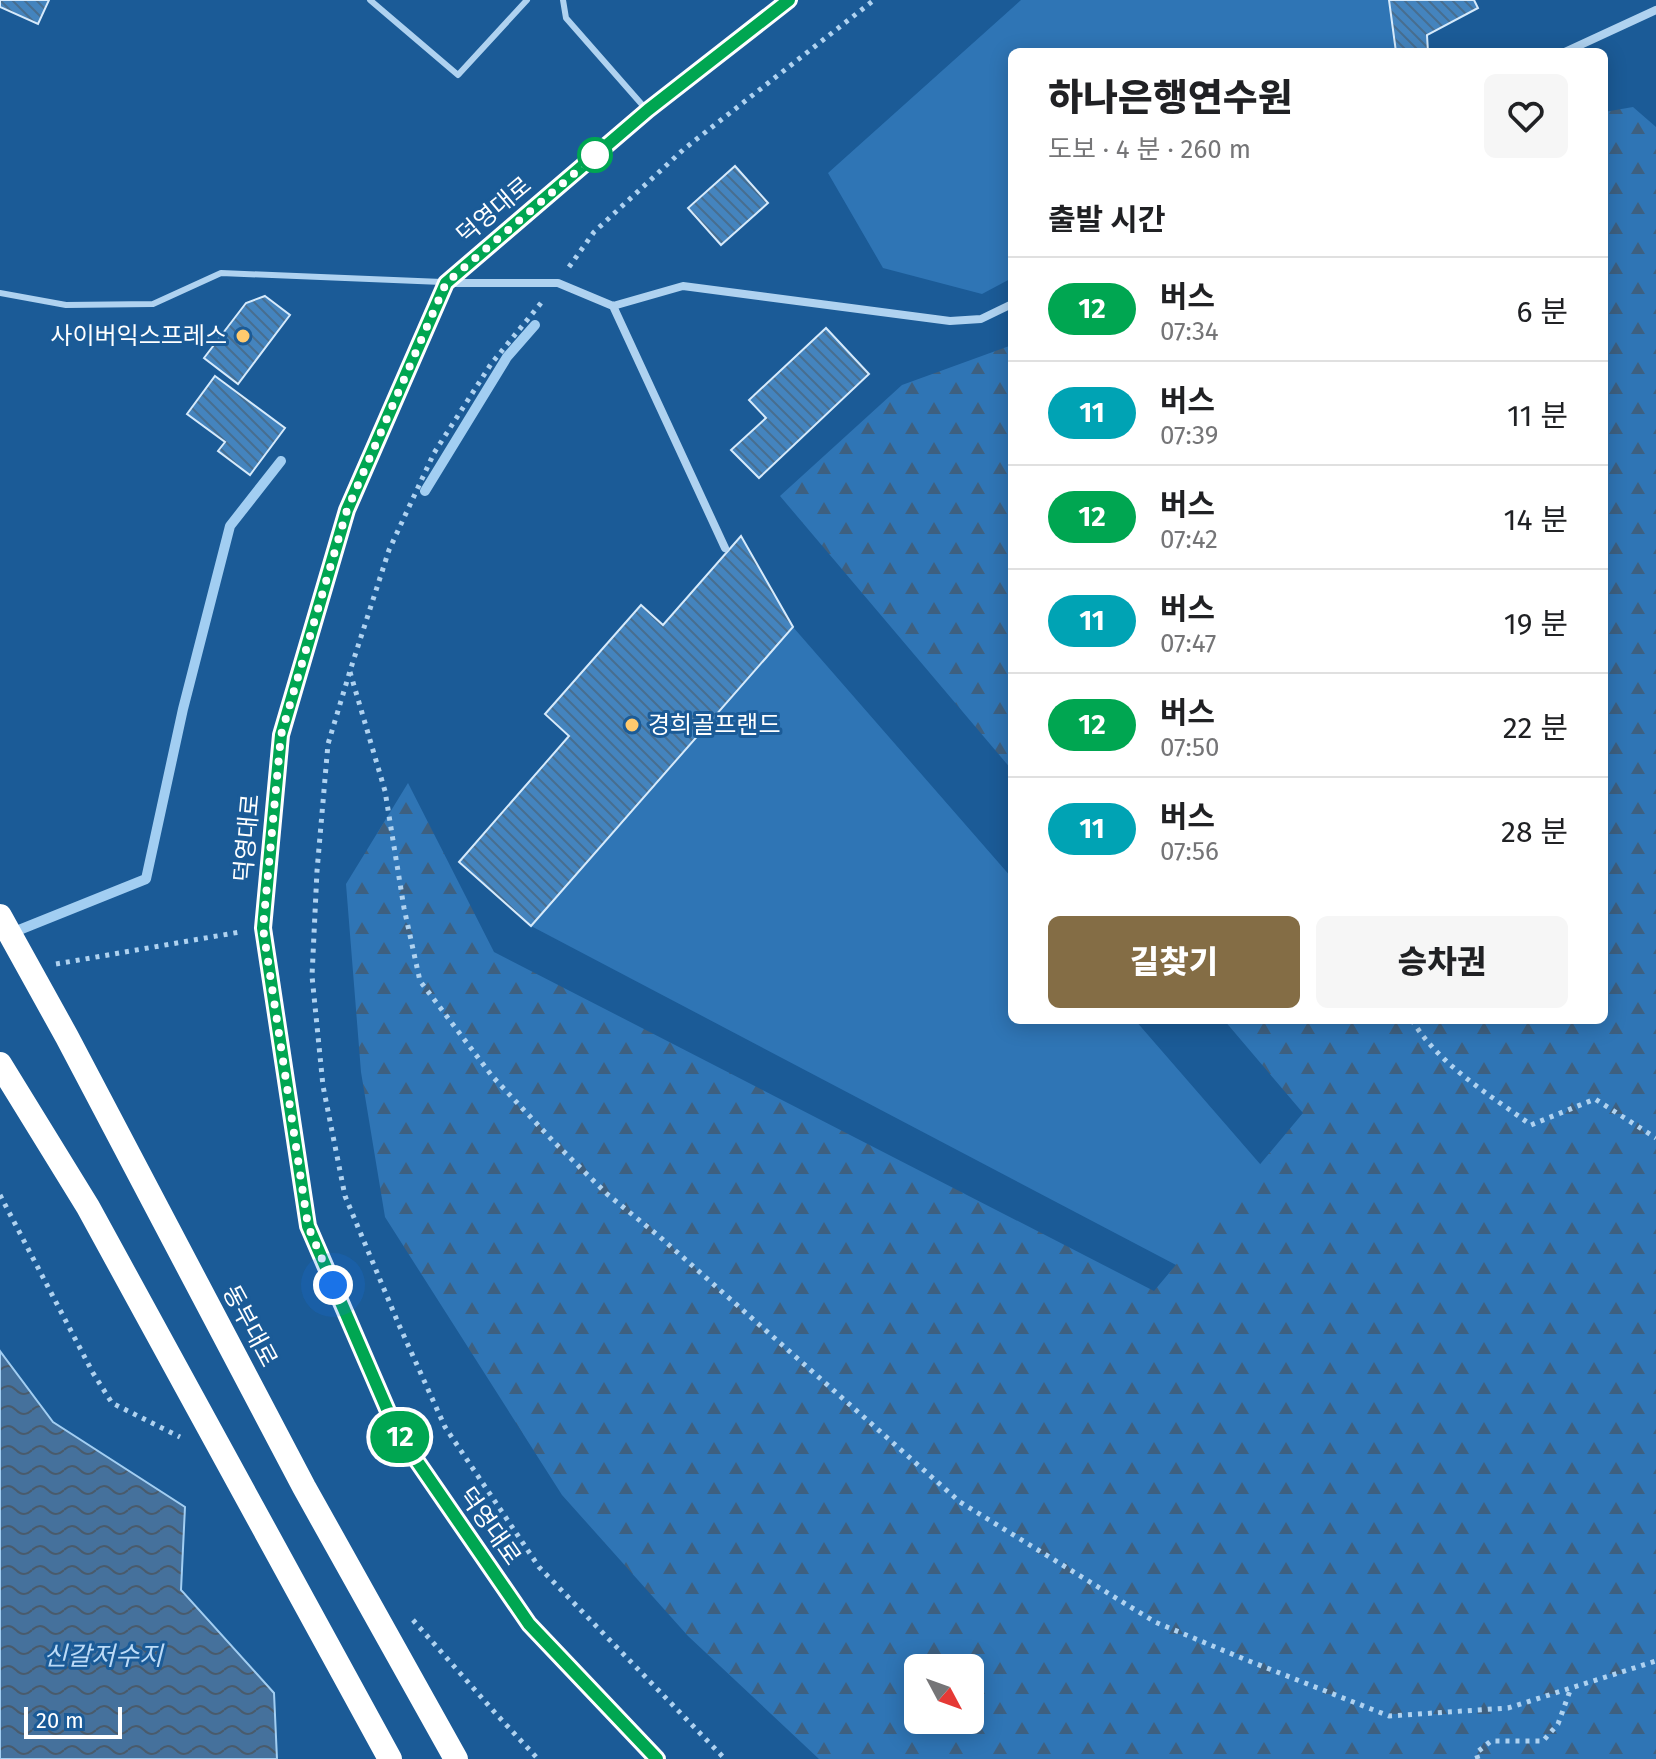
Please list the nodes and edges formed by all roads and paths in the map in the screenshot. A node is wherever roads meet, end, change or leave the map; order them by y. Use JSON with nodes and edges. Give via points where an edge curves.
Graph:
{"nodes":[{"id":1,"x":370,"y":0,"type":"edge"},
{"id":2,"x":527,"y":0,"type":"edge"},
{"id":3,"x":563,"y":0,"type":"edge"},
{"id":4,"x":789,"y":0,"type":"edge"},
{"id":5,"x":874,"y":0,"type":"edge"},
{"id":6,"x":1656,"y":10,"type":"edge"},
{"id":7,"x":1574,"y":48,"type":"edge"},
{"id":8,"x":648,"y":110,"type":"junction"},
{"id":9,"x":446,"y":283,"type":"junction"},
{"id":10,"x":558,"y":283,"type":"junction"},
{"id":11,"x":0,"y":293,"type":"edge"},
{"id":12,"x":613,"y":306,"type":"junction"},
{"id":13,"x":1008,"y":306,"type":"edge"},
{"id":14,"x":725,"y":548,"type":"dead end"},
{"id":15,"x":350,"y":671,"type":"junction"},
{"id":16,"x":0,"y":916,"type":"edge"},
{"id":17,"x":263,"y":928,"type":"junction"},
{"id":18,"x":55,"y":965,"type":"dead end"},
{"id":19,"x":1414,"y":1024,"type":"edge"},
{"id":20,"x":0,"y":1064,"type":"edge"},
{"id":21,"x":1656,"y":1138,"type":"edge"},
{"id":22,"x":1656,"y":1661,"type":"edge"},
{"id":23,"x":1571,"y":1688,"type":"junction"},
{"id":24,"x":390,"y":1759,"type":"edge"},
{"id":25,"x":456,"y":1759,"type":"edge"},
{"id":26,"x":657,"y":1759,"type":"edge"},
{"id":27,"x":725,"y":1759,"type":"edge"},
{"id":28,"x":1478,"y":1759,"type":"edge"}],
"edges":[{"from":1,"to":2,"type":"lane","via":[[458,75]]},
{"from":3,"to":8,"type":"lane","via":[[566,18]]},
{"from":4,"to":8,"type":"main road","name":"덕영대로"},
{"from":5,"to":10,"type":"path","via":[[684,149],[594,232]]},
{"from":6,"to":7,"type":"street"},
{"from":8,"to":9,"type":"main road","name":"덕영대로"},
{"from":9,"to":10,"type":"street"},
{"from":9,"to":11,"type":"lane","via":[[221,273],[153,304],[66,305]]},
{"from":9,"to":17,"type":"main road","name":"덕영대로","via":[[347,510],[281,735]]},
{"from":10,"to":12,"type":"street"},
{"from":10,"to":15,"type":"path","via":[[491,364],[434,453],[389,550]]},
{"from":12,"to":13,"type":"street","via":[[683,286],[950,321],[981,319]]},
{"from":12,"to":14,"type":"street"},
{"from":15,"to":23,"type":"path","via":[[385,791],[420,981],[492,1076],[607,1194],[960,1502],[1155,1622],[1389,1716],[1508,1708]]},
{"from":15,"to":27,"type":"path","via":[[328,744],[312,976],[323,1086],[345,1196],[445,1427],[530,1554]]},
{"from":16,"to":25,"type":"highway","name":"동부대로","via":[[304,1487]]},
{"from":17,"to":18,"type":"path"},
{"from":17,"to":26,"type":"main road","name":"덕영대로","via":[[308,1226],[397,1432],[529,1624]]},
{"from":19,"to":21,"type":"path","via":[[1462,1074],[1531,1125],[1595,1099]]},
{"from":20,"to":24,"type":"highway","via":[[88,1207]]},
{"from":22,"to":23,"type":"path"},
{"from":23,"to":28,"type":"path","via":[[1558,1724],[1543,1741],[1491,1741],[1476,1753]]}]}
